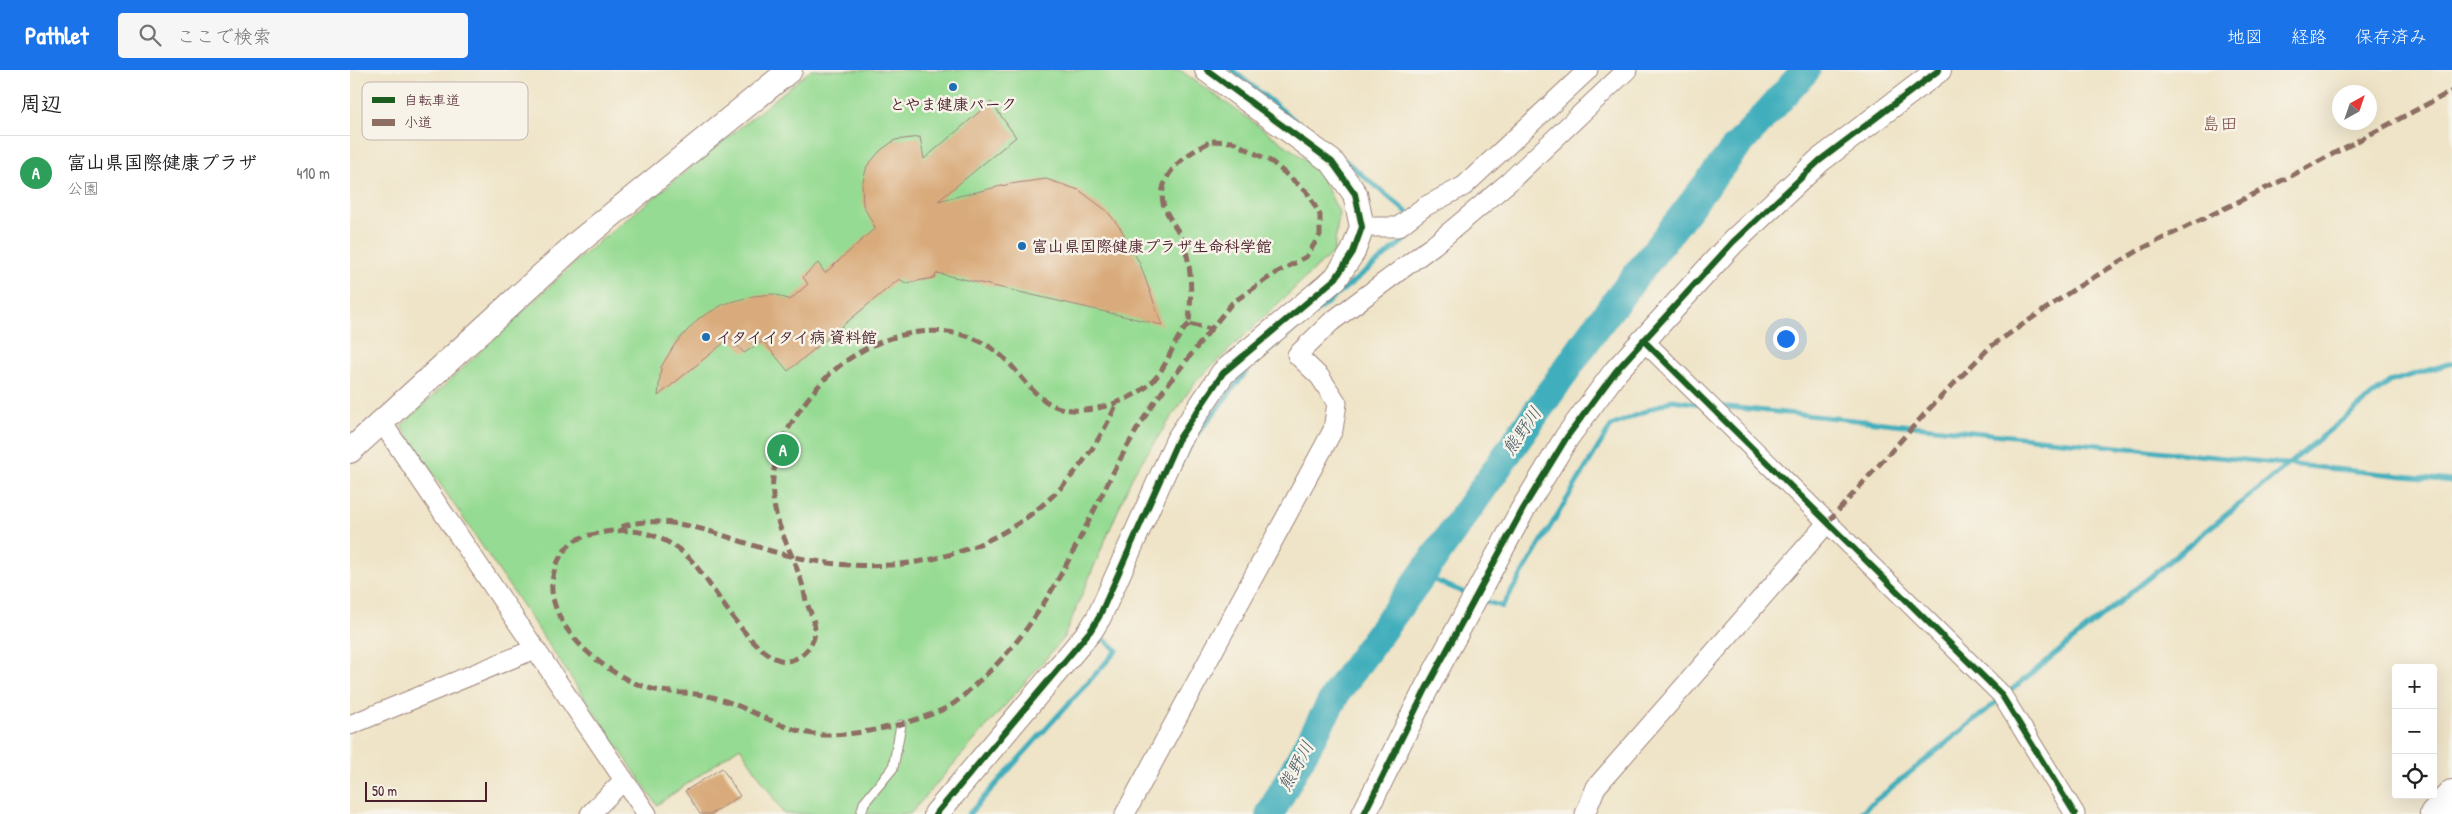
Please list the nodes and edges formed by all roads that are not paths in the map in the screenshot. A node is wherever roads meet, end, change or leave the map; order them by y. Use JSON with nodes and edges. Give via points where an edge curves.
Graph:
{"nodes":[{"id":1,"x":790,"y":70,"type":"edge"},
{"id":2,"x":1207,"y":70,"type":"edge"},
{"id":3,"x":1588,"y":70,"type":"edge"},
{"id":4,"x":1627,"y":70,"type":"edge"},
{"id":5,"x":1939,"y":70,"type":"edge"},
{"id":6,"x":1362,"y":227,"type":"junction"},
{"id":7,"x":1643,"y":340,"type":"junction"},
{"id":8,"x":381,"y":421,"type":"junction"},
{"id":9,"x":350,"y":451,"type":"edge"},
{"id":10,"x":1828,"y":522,"type":"junction"},
{"id":11,"x":535,"y":649,"type":"junction"},
{"id":12,"x":350,"y":725,"type":"edge"},
{"id":13,"x":901,"y":725,"type":"dead end"},
{"id":14,"x":624,"y":780,"type":"junction"},
{"id":15,"x":2452,"y":794,"type":"edge"},
{"id":16,"x":590,"y":814,"type":"edge"},
{"id":17,"x":647,"y":814,"type":"edge"},
{"id":18,"x":861,"y":814,"type":"edge"},
{"id":19,"x":936,"y":814,"type":"edge"},
{"id":20,"x":1125,"y":814,"type":"edge"},
{"id":21,"x":1364,"y":814,"type":"edge"},
{"id":22,"x":1585,"y":814,"type":"edge"},
{"id":23,"x":2076,"y":814,"type":"edge"},
{"id":24,"x":2434,"y":814,"type":"edge"}],
"edges":[{"from":1,"to":8,"type":"street","via":[[576,244]]},
{"from":2,"to":6,"type":"street","via":[[1332,162],[1355,194]]},
{"from":3,"to":6,"type":"street","via":[[1464,186],[1424,207],[1398,227]]},
{"from":4,"to":20,"type":"street","via":[[1509,182],[1434,245],[1331,322],[1296,355],[1320,378],[1337,403],[1333,430]]},
{"from":5,"to":7,"type":"street","via":[[1820,161],[1733,242]]},
{"from":6,"to":19,"type":"street","via":[[1353,252],[1336,278],[1223,373],[1178,440],[1099,617]]},
{"from":7,"to":10,"type":"street"},
{"from":7,"to":21,"type":"street","via":[[1568,437],[1523,509],[1426,689]]},
{"from":8,"to":9,"type":"street"},
{"from":8,"to":11,"type":"street"},
{"from":10,"to":22,"type":"street","via":[[1596,787]]},
{"from":10,"to":23,"type":"street","via":[[2001,694]]},
{"from":11,"to":12,"type":"street"},
{"from":11,"to":14,"type":"street"},
{"from":13,"to":18,"type":"lane","via":[[893,768],[864,803]]},
{"from":14,"to":16,"type":"street"},
{"from":14,"to":17,"type":"street"},
{"from":15,"to":24,"type":"highway"}]}
